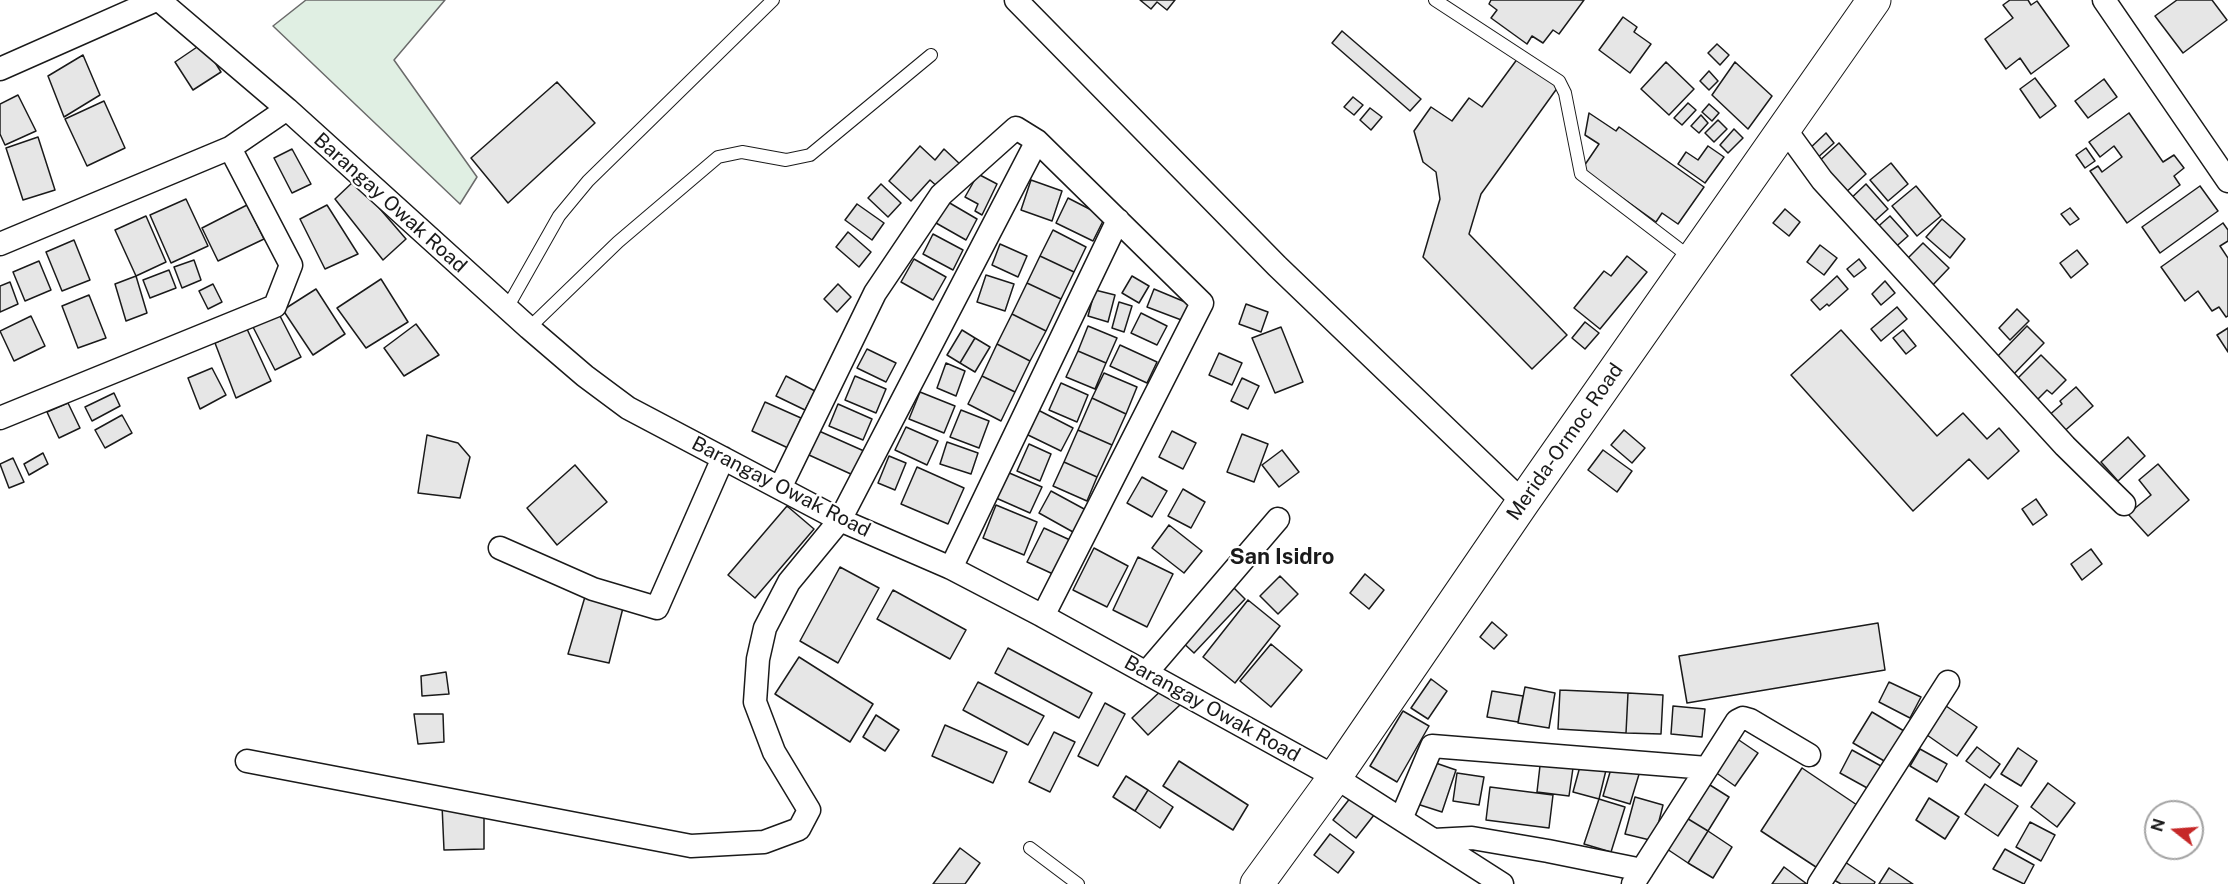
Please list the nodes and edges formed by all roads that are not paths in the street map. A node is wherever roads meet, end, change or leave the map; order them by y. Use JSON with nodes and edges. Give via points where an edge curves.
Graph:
{"nodes":[{"id":1,"x":157,"y":0,"type":"edge"},
{"id":2,"x":773,"y":0,"type":"edge"},
{"id":3,"x":1016,"y":0,"type":"edge"},
{"id":4,"x":1435,"y":0,"type":"edge"},
{"id":5,"x":2104,"y":0,"type":"edge"},
{"id":6,"x":1865,"y":4,"type":"edge"},
{"id":7,"x":931,"y":55,"type":"dead end"},
{"id":8,"x":0,"y":69,"type":"edge"},
{"id":9,"x":287,"y":109,"type":"junction"},
{"id":10,"x":1785,"y":129,"type":"junction"},
{"id":11,"x":1037,"y":141,"type":"junction"},
{"id":12,"x":230,"y":148,"type":"junction"},
{"id":13,"x":2228,"y":181,"type":"edge"},
{"id":14,"x":1118,"y":220,"type":"junction"},
{"id":15,"x":0,"y":244,"type":"edge"},
{"id":16,"x":1692,"y":259,"type":"junction"},
{"id":17,"x":507,"y":308,"type":"junction"},
{"id":18,"x":529,"y":328,"type":"junction"},
{"id":19,"x":0,"y":418,"type":"edge"},
{"id":20,"x":723,"y":458,"type":"junction"},
{"id":21,"x":780,"y":488,"type":"junction"},
{"id":22,"x":1523,"y":501,"type":"junction"},
{"id":23,"x":2124,"y":504,"type":"dead end"},
{"id":24,"x":1278,"y":519,"type":"dead end"},
{"id":25,"x":840,"y":520,"type":"junction"},
{"id":26,"x":500,"y":548,"type":"dead end"},
{"id":27,"x":951,"y":568,"type":"junction"},
{"id":28,"x":1043,"y":616,"type":"junction"},
{"id":29,"x":1146,"y":673,"type":"junction"},
{"id":30,"x":1948,"y":682,"type":"dead end"},
{"id":31,"x":1809,"y":755,"type":"dead end"},
{"id":32,"x":247,"y":761,"type":"dead end"},
{"id":33,"x":1707,"y":768,"type":"junction"},
{"id":34,"x":1335,"y":777,"type":"junction"},
{"id":35,"x":1401,"y":819,"type":"junction"},
{"id":36,"x":1434,"y":840,"type":"junction"},
{"id":37,"x":1030,"y":848,"type":"dead end"},
{"id":38,"x":1479,"y":877,"type":"edge"},
{"id":39,"x":1637,"y":877,"type":"edge"},
{"id":40,"x":1078,"y":884,"type":"edge"},
{"id":41,"x":1257,"y":884,"type":"edge"},
{"id":42,"x":1502,"y":884,"type":"edge"},
{"id":43,"x":1820,"y":884,"type":"edge"}],
"edges":[{"from":1,"to":8,"type":"street"},
{"from":1,"to":9,"type":"street","name":"Barangay Owak Road"},
{"from":2,"to":17,"type":"lane","via":[[588,181],[559,216]]},
{"from":3,"to":22,"type":"street","via":[[1277,266]]},
{"from":4,"to":16,"type":"lane","via":[[1558,81],[1581,174]]},
{"from":5,"to":13,"type":"street"},
{"from":6,"to":10,"type":"highway","name":"Merida-Ormoc Road"},
{"from":7,"to":18,"type":"lane","via":[[810,155],[786,160],[742,152],[718,157],[618,242]]},
{"from":9,"to":12,"type":"street"},
{"from":9,"to":17,"type":"street","name":"Barangay Owak Road"},
{"from":10,"to":16,"type":"highway","name":"Merida-Ormoc Road"},
{"from":10,"to":23,"type":"street","via":[[1822,180],[2064,446]]},
{"from":11,"to":14,"type":"street"},
{"from":11,"to":21,"type":"street","via":[[1016,128],[941,195],[875,293]]},
{"from":11,"to":25,"type":"street"},
{"from":12,"to":15,"type":"street"},
{"from":12,"to":19,"type":"street","via":[[291,265],[275,306]]},
{"from":14,"to":27,"type":"street"},
{"from":14,"to":28,"type":"street","via":[[1202,303]]},
{"from":16,"to":22,"type":"highway","name":"Merida-Ormoc Road"},
{"from":17,"to":18,"type":"street","name":"Barangay Owak Road"},
{"from":18,"to":20,"type":"street","name":"Barangay Owak Road","via":[[628,408]]},
{"from":20,"to":21,"type":"street","name":"Barangay Owak Road"},
{"from":20,"to":26,"type":"street","via":[[657,608],[593,589]]},
{"from":21,"to":25,"type":"street","name":"Barangay Owak Road"},
{"from":22,"to":34,"type":"highway","name":"Merida-Ormoc Road"},
{"from":24,"to":29,"type":"street"},
{"from":25,"to":27,"type":"street","name":"Barangay Owak Road"},
{"from":25,"to":32,"type":"street","via":[[789,582],[765,628],[758,659],[755,702],[774,752],[809,810],[799,829],[764,842],[691,846]]},
{"from":27,"to":28,"type":"street","name":"Barangay Owak Road"},
{"from":28,"to":29,"type":"street","name":"Barangay Owak Road"},
{"from":29,"to":34,"type":"street","name":"Barangay Owak Road"},
{"from":30,"to":43,"type":"street"},
{"from":31,"to":33,"type":"street","via":[[1743,717]]},
{"from":33,"to":35,"type":"street","via":[[1432,746]]},
{"from":33,"to":39,"type":"street"},
{"from":34,"to":35,"type":"street","name":"Barangay Owak Road"},
{"from":34,"to":41,"type":"highway","name":"Merida-Ormoc Road"},
{"from":35,"to":36,"type":"street","name":"Barangay Owak Road"},
{"from":36,"to":38,"type":"street","name":"Barangay Owak Road"},
{"from":36,"to":39,"type":"street","via":[[1472,838],[1548,850]]},
{"from":37,"to":40,"type":"lane"},
{"from":38,"to":42,"type":"street","name":"Barangay Owak Road"}]}
